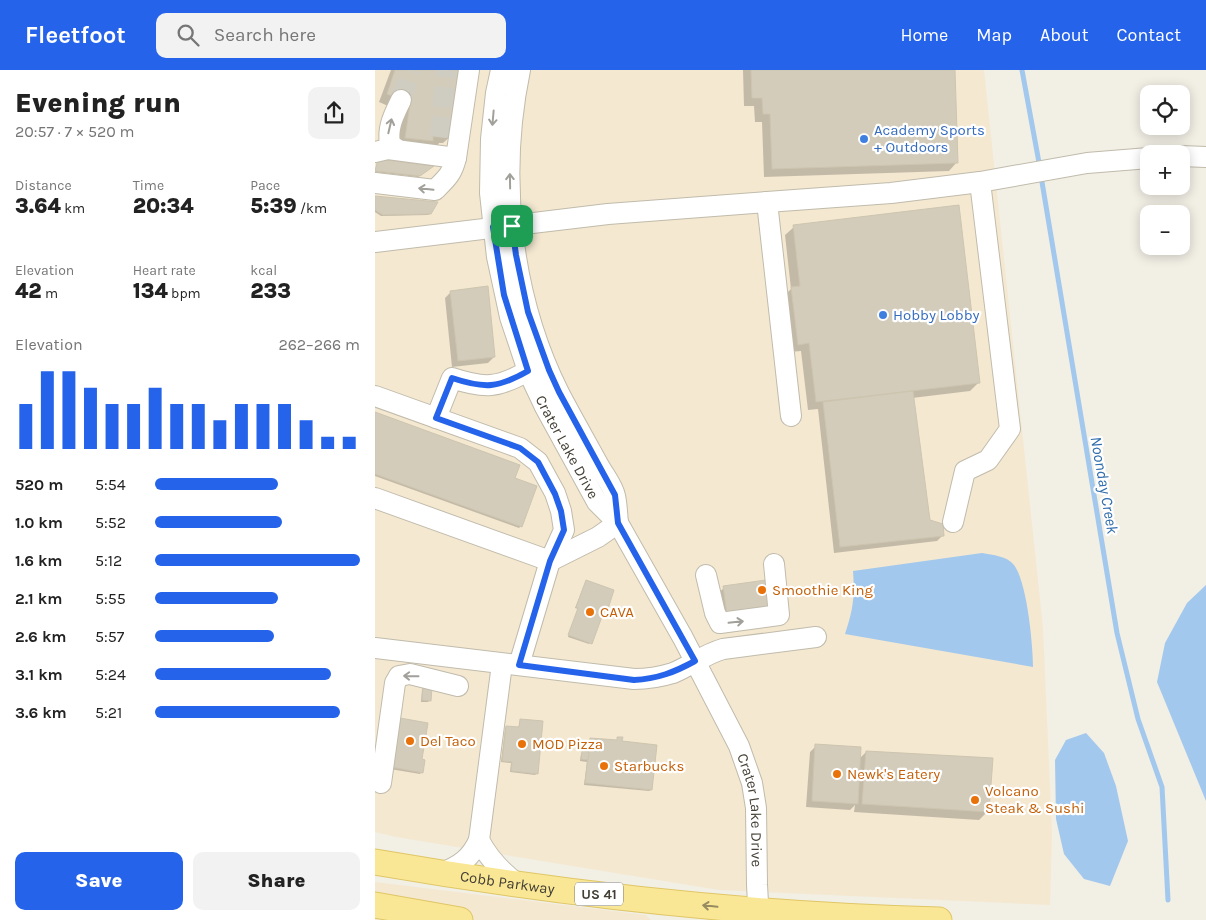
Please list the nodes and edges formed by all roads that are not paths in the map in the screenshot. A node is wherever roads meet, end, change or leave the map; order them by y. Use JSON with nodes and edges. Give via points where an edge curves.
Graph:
{"nodes":[{"id":1,"x":469,"y":70,"type":"edge"},
{"id":2,"x":501,"y":70,"type":"edge"},
{"id":3,"x":520,"y":70,"type":"edge"},
{"id":4,"x":401,"y":100,"type":"tunnel mouth"},
{"id":5,"x":440,"y":137,"type":"tunnel mouth"},
{"id":6,"x":398,"y":150,"type":"junction"},
{"id":7,"x":375,"y":152,"type":"edge"},
{"id":8,"x":421,"y":153,"type":"junction"},
{"id":9,"x":456,"y":158,"type":"junction"},
{"id":10,"x":1140,"y":159,"type":"edge"},
{"id":11,"x":980,"y":182,"type":"junction"},
{"id":12,"x":375,"y":184,"type":"edge"},
{"id":13,"x":767,"y":202,"type":"junction"},
{"id":14,"x":503,"y":227,"type":"junction"},
{"id":15,"x":375,"y":242,"type":"edge"},
{"id":16,"x":528,"y":371,"type":"junction"},
{"id":17,"x":375,"y":396,"type":"edge"},
{"id":18,"x":791,"y":416,"type":"dead end"},
{"id":19,"x":436,"y":418,"type":"junction"},
{"id":20,"x":375,"y":498,"type":"edge"},
{"id":21,"x":953,"y":522,"type":"dead end"},
{"id":22,"x":618,"y":523,"type":"junction"},
{"id":23,"x":550,"y":561,"type":"junction"},
{"id":24,"x":774,"y":564,"type":"dead end"},
{"id":25,"x":707,"y":575,"type":"dead end"},
{"id":26,"x":816,"y":637,"type":"dead end"},
{"id":27,"x":375,"y":648,"type":"edge"},
{"id":28,"x":695,"y":661,"type":"junction"},
{"id":29,"x":511,"y":665,"type":"junction"},
{"id":30,"x":458,"y":686,"type":"dead end"},
{"id":31,"x":381,"y":783,"type":"dead end"},
{"id":32,"x":479,"y":840,"type":"junction"},
{"id":33,"x":375,"y":862,"type":"edge"},
{"id":34,"x":441,"y":873,"type":"junction"},
{"id":35,"x":519,"y":885,"type":"junction"},
{"id":36,"x":375,"y":905,"type":"edge"},
{"id":37,"x":759,"y":915,"type":"edge"},
{"id":38,"x":426,"y":918,"type":"edge"},
{"id":39,"x":460,"y":920,"type":"edge"},
{"id":40,"x":939,"y":920,"type":"edge"}],
"edges":[{"from":1,"to":9,"type":"street"},
{"from":2,"to":14,"type":"street","name":"Crater Lake Drive","one_way":true,"via":[[491,139],[491,193]]},
{"from":14,"to":3,"type":"street","name":"Crater Lake Drive","one_way":true,"via":[[510,194],[512,112]]},
{"from":6,"to":4,"type":"street","one_way":true,"via":[[390,144],[389,125]]},
{"from":5,"to":8,"type":"street","via":[[437,146]]},
{"from":6,"to":7,"type":"street"},
{"from":6,"to":8,"type":"street"},
{"from":8,"to":9,"type":"street"},
{"from":9,"to":12,"type":"street","one_way":true,"via":[[453,171],[435,190]]},
{"from":10,"to":11,"type":"street","via":[[1087,163]]},
{"from":11,"to":13,"type":"street","via":[[891,193]]},
{"from":11,"to":21,"type":"street","via":[[1010,429],[989,460],[965,471]]},
{"from":13,"to":14,"type":"street","via":[[608,214]]},
{"from":13,"to":18,"type":"street"},
{"from":14,"to":15,"type":"street"},
{"from":14,"to":16,"type":"street","name":"Crater Lake Drive","via":[[504,295]]},
{"from":14,"to":22,"type":"street","name":"Crater Lake Drive","via":[[540,346],[559,392],[615,495]]},
{"from":16,"to":19,"type":"street","via":[[495,386],[473,385],[452,378]]},
{"from":16,"to":22,"type":"street","name":"Crater Lake Drive","via":[[597,502]]},
{"from":17,"to":19,"type":"street"},
{"from":19,"to":23,"type":"street","via":[[520,448],[538,462],[555,494],[564,530]]},
{"from":20,"to":23,"type":"street"},
{"from":22,"to":23,"type":"street"},
{"from":22,"to":28,"type":"street","name":"Crater Lake Drive"},
{"from":23,"to":29,"type":"street"},
{"from":25,"to":24,"type":"street","one_way":true,"via":[[720,623],[779,615]]},
{"from":26,"to":28,"type":"street","via":[[711,652]]},
{"from":27,"to":29,"type":"street"},
{"from":28,"to":29,"type":"street","via":[[659,677],[634,680]]},
{"from":28,"to":37,"type":"street","name":"Crater Lake Drive","via":[[730,726],[752,783],[756,808]]},
{"from":29,"to":32,"type":"street"},
{"from":30,"to":31,"type":"street","one_way":true,"via":[[410,674],[399,676],[395,683]]},
{"from":32,"to":34,"type":"street","via":[[471,856],[463,863]]},
{"from":32,"to":35,"type":"street","via":[[495,864]]},
{"from":33,"to":34,"type":"main road","name":"Cobb Parkway","number":"US 41"},
{"from":34,"to":35,"type":"main road","name":"Cobb Parkway","number":"US 41"},
{"from":37,"to":35,"type":"main road","name":"Cobb Parkway","number":"US 41","one_way":true},
{"from":36,"to":38,"type":"main road"},
{"from":37,"to":40,"type":"main road","name":"Cobb Parkway","number":"US 41"},
{"from":38,"to":39,"type":"main road"}]}
